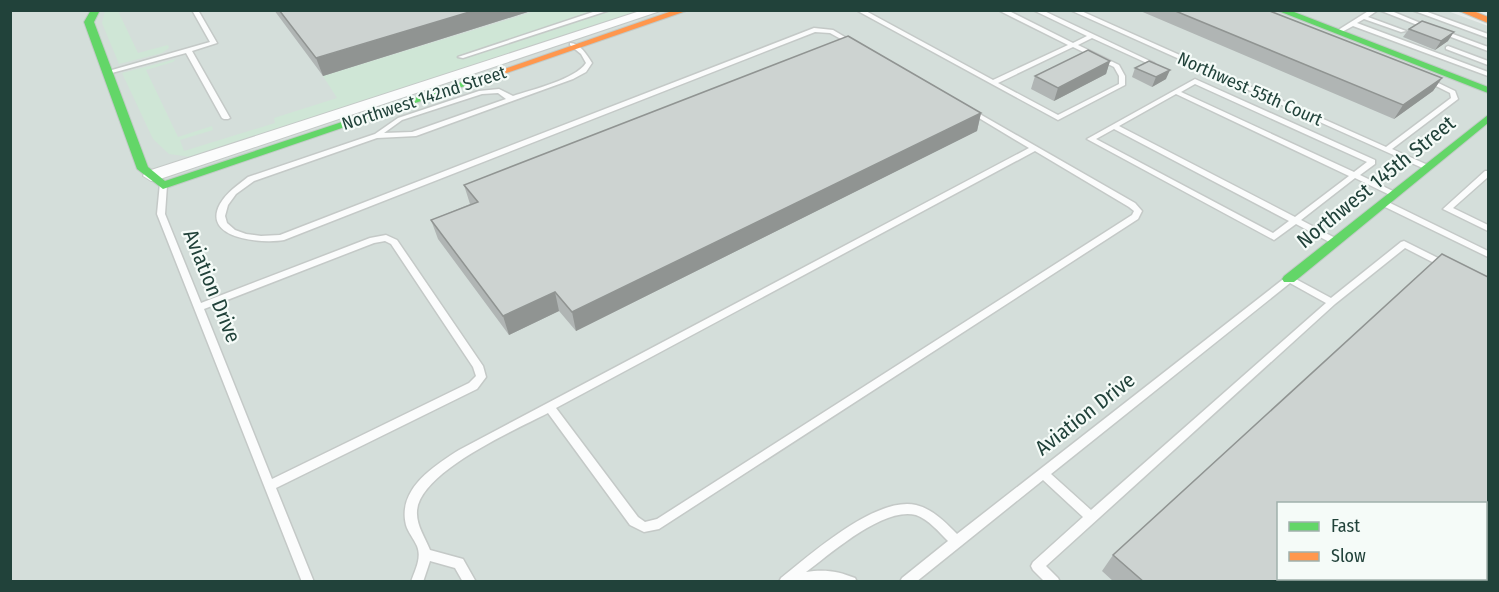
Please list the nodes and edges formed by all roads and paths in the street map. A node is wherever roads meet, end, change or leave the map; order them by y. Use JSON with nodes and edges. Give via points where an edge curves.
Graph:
{"nodes":[{"id":1,"x":96,"y":10,"type":"edge"},
{"id":2,"x":195,"y":10,"type":"edge"},
{"id":3,"x":607,"y":10,"type":"edge"},
{"id":4,"x":657,"y":10,"type":"edge"},
{"id":5,"x":685,"y":10,"type":"edge"},
{"id":6,"x":858,"y":10,"type":"edge"},
{"id":7,"x":1001,"y":10,"type":"edge"},
{"id":8,"x":1036,"y":10,"type":"edge"},
{"id":9,"x":1073,"y":10,"type":"edge"},
{"id":10,"x":1280,"y":10,"type":"edge"},
{"id":11,"x":1375,"y":10,"type":"edge"},
{"id":12,"x":1382,"y":10,"type":"edge"},
{"id":13,"x":1415,"y":10,"type":"edge"},
{"id":14,"x":1461,"y":10,"type":"edge"},
{"id":15,"x":1364,"y":17,"type":"junction"},
{"id":16,"x":1488,"y":20,"type":"edge"},
{"id":17,"x":1353,"y":24,"type":"junction"},
{"id":18,"x":1403,"y":31,"type":"dead end"},
{"id":19,"x":1338,"y":32,"type":"junction"},
{"id":20,"x":1092,"y":36,"type":"junction"},
{"id":21,"x":1488,"y":36,"type":"edge"},
{"id":22,"x":572,"y":44,"type":"junction"},
{"id":23,"x":1073,"y":45,"type":"junction"},
{"id":24,"x":862,"y":48,"type":"edge"},
{"id":25,"x":1448,"y":48,"type":"dead end"},
{"id":26,"x":1488,"y":49,"type":"edge"},
{"id":27,"x":188,"y":50,"type":"junction"},
{"id":28,"x":461,"y":57,"type":"dead end"},
{"id":29,"x":1151,"y":63,"type":"edge"},
{"id":30,"x":1488,"y":63,"type":"edge"},
{"id":31,"x":108,"y":72,"type":"junction"},
{"id":32,"x":1488,"y":74,"type":"edge"},
{"id":33,"x":1422,"y":78,"type":"edge"},
{"id":34,"x":993,"y":83,"type":"junction"},
{"id":35,"x":1488,"y":90,"type":"edge"},
{"id":36,"x":1176,"y":92,"type":"junction"},
{"id":37,"x":512,"y":99,"type":"junction"},
{"id":38,"x":963,"y":107,"type":"edge"},
{"id":39,"x":226,"y":118,"type":"dead end"},
{"id":40,"x":1488,"y":118,"type":"edge"},
{"id":41,"x":1114,"y":126,"type":"junction"},
{"id":42,"x":376,"y":135,"type":"junction"},
{"id":43,"x":1035,"y":148,"type":"junction"},
{"id":44,"x":1386,"y":150,"type":"junction"},
{"id":45,"x":1427,"y":168,"type":"junction"},
{"id":46,"x":1488,"y":173,"type":"edge"},
{"id":47,"x":1354,"y":175,"type":"junction"},
{"id":48,"x":157,"y":180,"type":"junction"},
{"id":49,"x":1395,"y":194,"type":"junction"},
{"id":50,"x":1383,"y":203,"type":"junction"},
{"id":51,"x":1295,"y":221,"type":"junction"},
{"id":52,"x":1488,"y":228,"type":"edge"},
{"id":53,"x":1336,"y":242,"type":"junction"},
{"id":54,"x":1488,"y":254,"type":"edge"},
{"id":55,"x":1457,"y":271,"type":"edge"},
{"id":56,"x":1290,"y":279,"type":"junction"},
{"id":57,"x":1332,"y":302,"type":"junction"},
{"id":58,"x":198,"y":308,"type":"junction"},
{"id":59,"x":549,"y":407,"type":"junction"},
{"id":60,"x":1043,"y":474,"type":"junction"},
{"id":61,"x":269,"y":486,"type":"junction"},
{"id":62,"x":1091,"y":518,"type":"junction"},
{"id":63,"x":956,"y":542,"type":"junction"},
{"id":64,"x":425,"y":554,"type":"junction"},
{"id":65,"x":308,"y":582,"type":"edge"},
{"id":66,"x":417,"y":582,"type":"edge"},
{"id":67,"x":470,"y":582,"type":"edge"},
{"id":68,"x":785,"y":582,"type":"edge"},
{"id":69,"x":792,"y":582,"type":"edge"},
{"id":70,"x":851,"y":582,"type":"edge"},
{"id":71,"x":906,"y":582,"type":"edge"},
{"id":72,"x":1054,"y":582,"type":"edge"}],
"edges":[{"from":1,"to":31,"type":"street","via":[[90,22]]},
{"from":2,"to":27,"type":"lane","via":[[214,43]]},
{"from":3,"to":28,"type":"lane"},
{"from":4,"to":22,"type":"street","name":"Northwest 142nd Street"},
{"from":5,"to":22,"type":"street","name":"Northwest 142nd Street"},
{"from":6,"to":34,"type":"lane"},
{"from":7,"to":23,"type":"lane"},
{"from":8,"to":20,"type":"lane"},
{"from":9,"to":44,"type":"lane","name":"Northwest 55th Court"},
{"from":10,"to":19,"type":"street"},
{"from":11,"to":15,"type":"lane"},
{"from":12,"to":26,"type":"lane"},
{"from":13,"to":21,"type":"lane"},
{"from":14,"to":16,"type":"street"},
{"from":15,"to":17,"type":"lane"},
{"from":15,"to":18,"type":"lane"},
{"from":17,"to":19,"type":"lane"},
{"from":17,"to":32,"type":"lane"},
{"from":19,"to":35,"type":"street"},
{"from":20,"to":23,"type":"lane"},
{"from":20,"to":29,"type":"lane"},
{"from":22,"to":37,"type":"lane","via":[[587,58],[589,63],[584,70]]},
{"from":22,"to":48,"type":"street","name":"Northwest 142nd Street"},
{"from":23,"to":34,"type":"lane"},
{"from":23,"to":34,"type":"lane","via":[[1117,66],[1122,85],[1058,118]]},
{"from":24,"to":42,"type":"lane","via":[[831,31],[814,30],[304,231],[262,240],[241,238],[222,224],[224,203],[252,179]]},
{"from":25,"to":30,"type":"lane"},
{"from":27,"to":31,"type":"lane"},
{"from":27,"to":39,"type":"lane"},
{"from":31,"to":48,"type":"street","via":[[143,169]]},
{"from":33,"to":44,"type":"lane","via":[[1448,89],[1455,99]]},
{"from":36,"to":41,"type":"lane"},
{"from":36,"to":47,"type":"lane"},
{"from":36,"to":47,"type":"lane","via":[[1195,81],[1372,162]]},
{"from":37,"to":42,"type":"lane","via":[[413,134]]},
{"from":37,"to":42,"type":"lane","via":[[500,91],[481,92],[400,119]]},
{"from":38,"to":43,"type":"lane"},
{"from":40,"to":45,"type":"street","name":"Northwest 145th Street"},
{"from":41,"to":51,"type":"lane"},
{"from":41,"to":51,"type":"lane","via":[[1091,139],[1274,237]]},
{"from":43,"to":59,"type":"lane"},
{"from":43,"to":59,"type":"lane","via":[[1132,205],[1137,211],[1135,216],[659,524],[644,527],[634,521]]},
{"from":44,"to":45,"type":"lane","name":"Northwest 55th Court"},
{"from":45,"to":49,"type":"street","name":"Northwest 145th Street"},
{"from":46,"to":52,"type":"lane","via":[[1447,209]]},
{"from":47,"to":49,"type":"lane"},
{"from":47,"to":51,"type":"lane"},
{"from":48,"to":58,"type":"lane","name":"Aviation Drive","via":[[161,214]]},
{"from":49,"to":50,"type":"street","name":"Northwest 145th Street"},
{"from":50,"to":53,"type":"street","name":"Northwest 145th Street"},
{"from":50,"to":54,"type":"lane"},
{"from":51,"to":53,"type":"lane"},
{"from":53,"to":56,"type":"street","name":"Northwest 145th Street"},
{"from":55,"to":57,"type":"lane","via":[[1404,244]]},
{"from":56,"to":57,"type":"lane"},
{"from":56,"to":60,"type":"lane","name":"Aviation Drive"},
{"from":57,"to":62,"type":"lane"},
{"from":58,"to":61,"type":"lane","name":"Aviation Drive"},
{"from":58,"to":61,"type":"lane","via":[[386,238],[394,242],[478,366],[481,377],[473,386]]},
{"from":59,"to":64,"type":"lane","via":[[463,453],[416,490],[410,508]]},
{"from":60,"to":62,"type":"lane"},
{"from":60,"to":63,"type":"lane","name":"Aviation Drive"},
{"from":61,"to":65,"type":"lane","name":"Aviation Drive"},
{"from":62,"to":72,"type":"lane","via":[[1037,566]]},
{"from":63,"to":68,"type":"lane","via":[[933,519],[915,510],[891,510],[868,521]]},
{"from":63,"to":71,"type":"lane","name":"Aviation Drive"},
{"from":64,"to":66,"type":"lane"},
{"from":64,"to":67,"type":"lane","via":[[459,563]]},
{"from":69,"to":70,"type":"lane","via":[[818,575]]}]}
